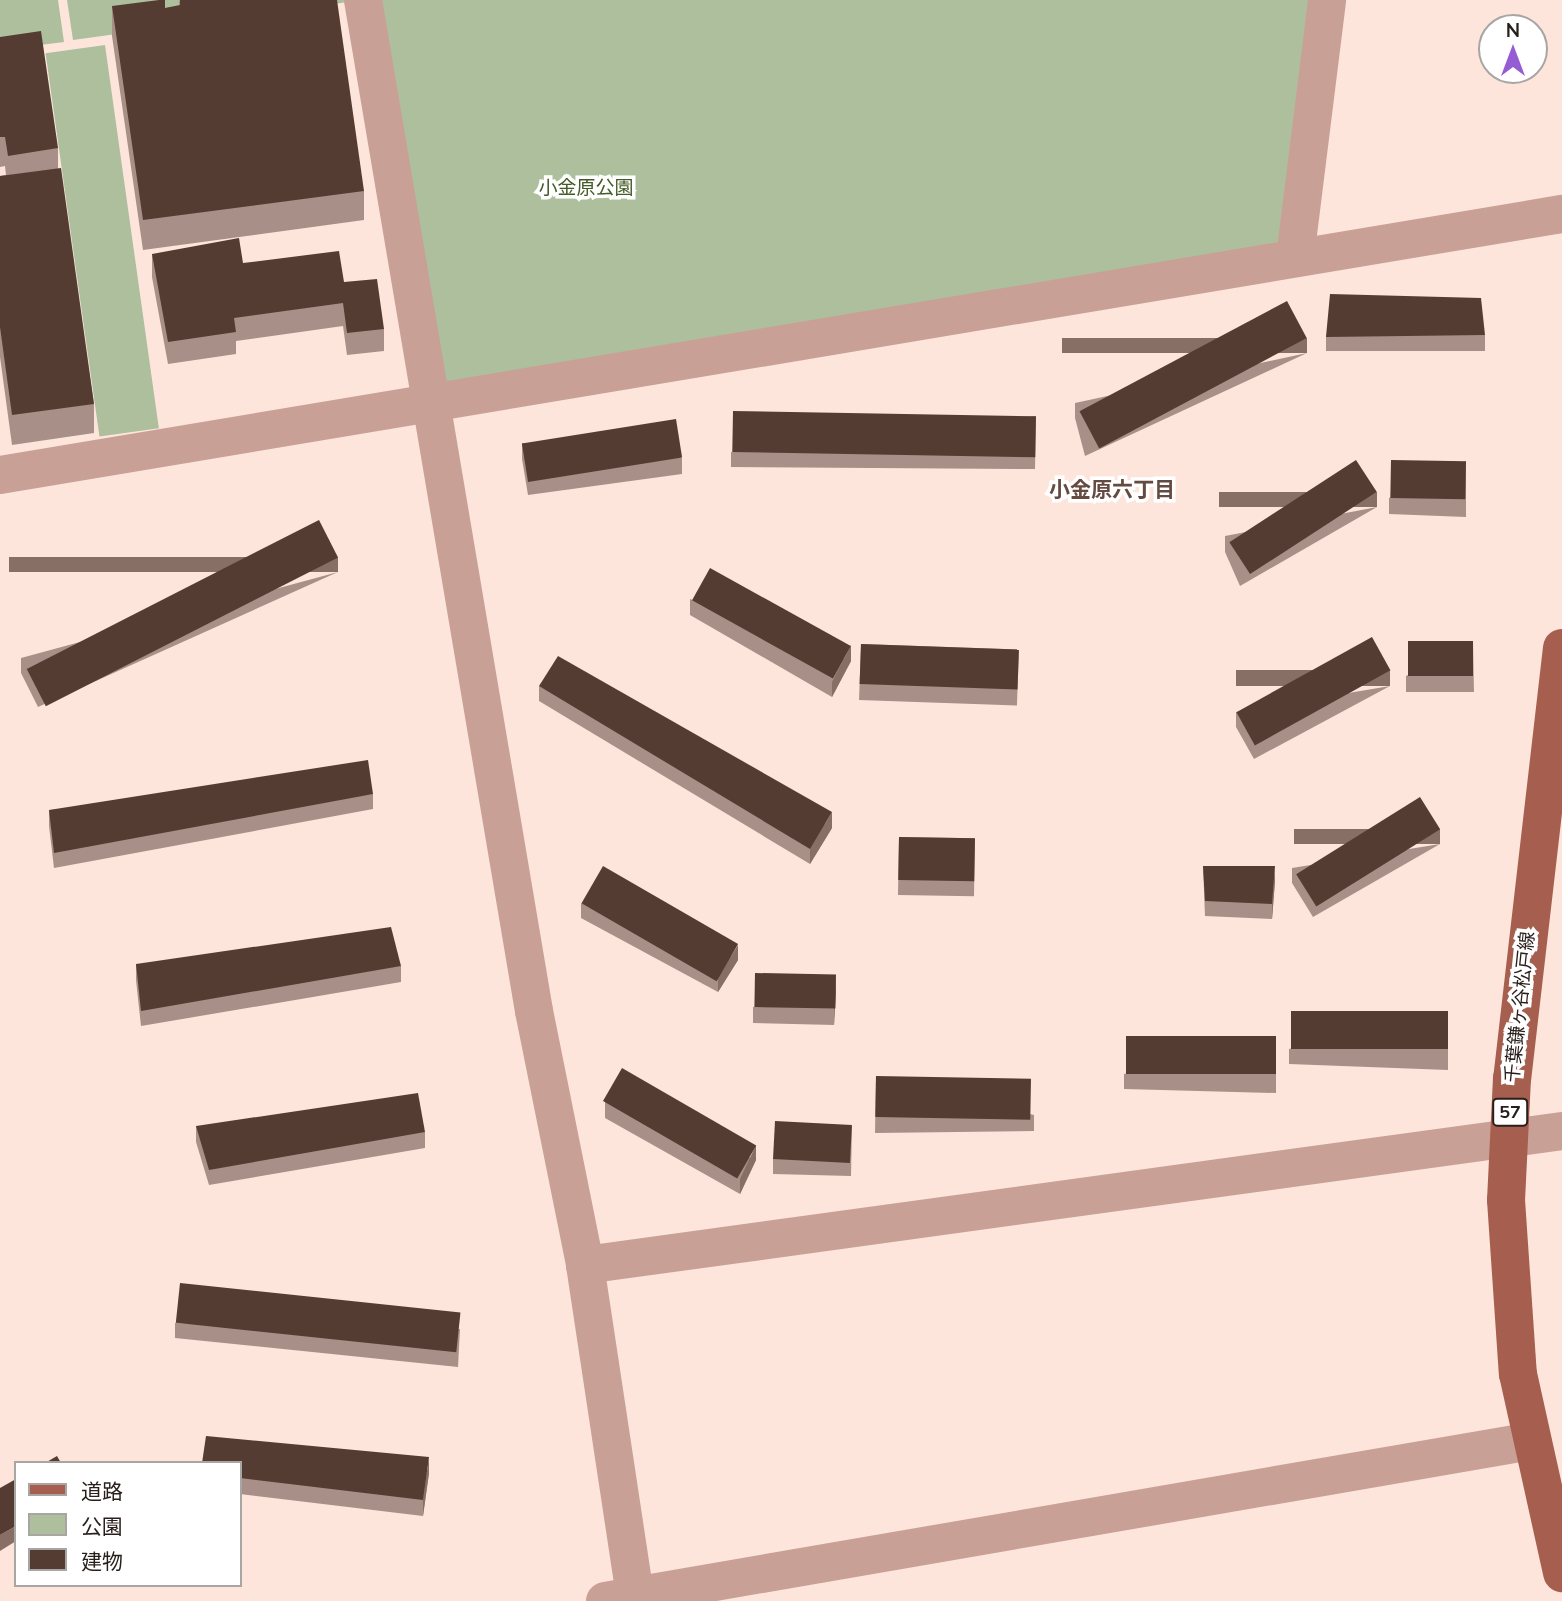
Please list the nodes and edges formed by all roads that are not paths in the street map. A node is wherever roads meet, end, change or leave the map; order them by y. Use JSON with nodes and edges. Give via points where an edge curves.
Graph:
{"nodes":[{"id":1,"x":363,"y":0,"type":"edge"},
{"id":2,"x":1327,"y":0,"type":"edge"},
{"id":3,"x":1562,"y":214,"type":"edge"},
{"id":4,"x":1296,"y":258,"type":"junction"},
{"id":5,"x":432,"y":404,"type":"junction"},
{"id":6,"x":0,"y":475,"type":"edge"},
{"id":7,"x":1562,"y":648,"type":"edge"},
{"id":8,"x":1562,"y":1131,"type":"edge"},
{"id":9,"x":1508,"y":1138,"type":"junction"},
{"id":10,"x":584,"y":1265,"type":"junction"},
{"id":11,"x":1531,"y":1441,"type":"junction"},
{"id":12,"x":1562,"y":1573,"type":"edge"},
{"id":13,"x":625,"y":1599,"type":"edge"}],
"edges":[{"from":1,"to":5,"type":"street"},
{"from":2,"to":4,"type":"street"},
{"from":3,"to":4,"type":"street"},
{"from":4,"to":5,"type":"street"},
{"from":5,"to":6,"type":"street"},
{"from":5,"to":10,"type":"street","via":[[534,1011]]},
{"from":7,"to":9,"type":"main road","name":"千葉鎌ヶ谷松戸線","number":"57"},
{"from":8,"to":9,"type":"street"},
{"from":9,"to":10,"type":"street"},
{"from":9,"to":11,"type":"main road","name":"千葉鎌ヶ谷松戸線","number":"57","via":[[1510,1288]]},
{"from":10,"to":13,"type":"street"},
{"from":11,"to":12,"type":"main road","name":"千葉鎌ヶ谷松戸線","number":"57"},
{"from":11,"to":13,"type":"street"}]}
